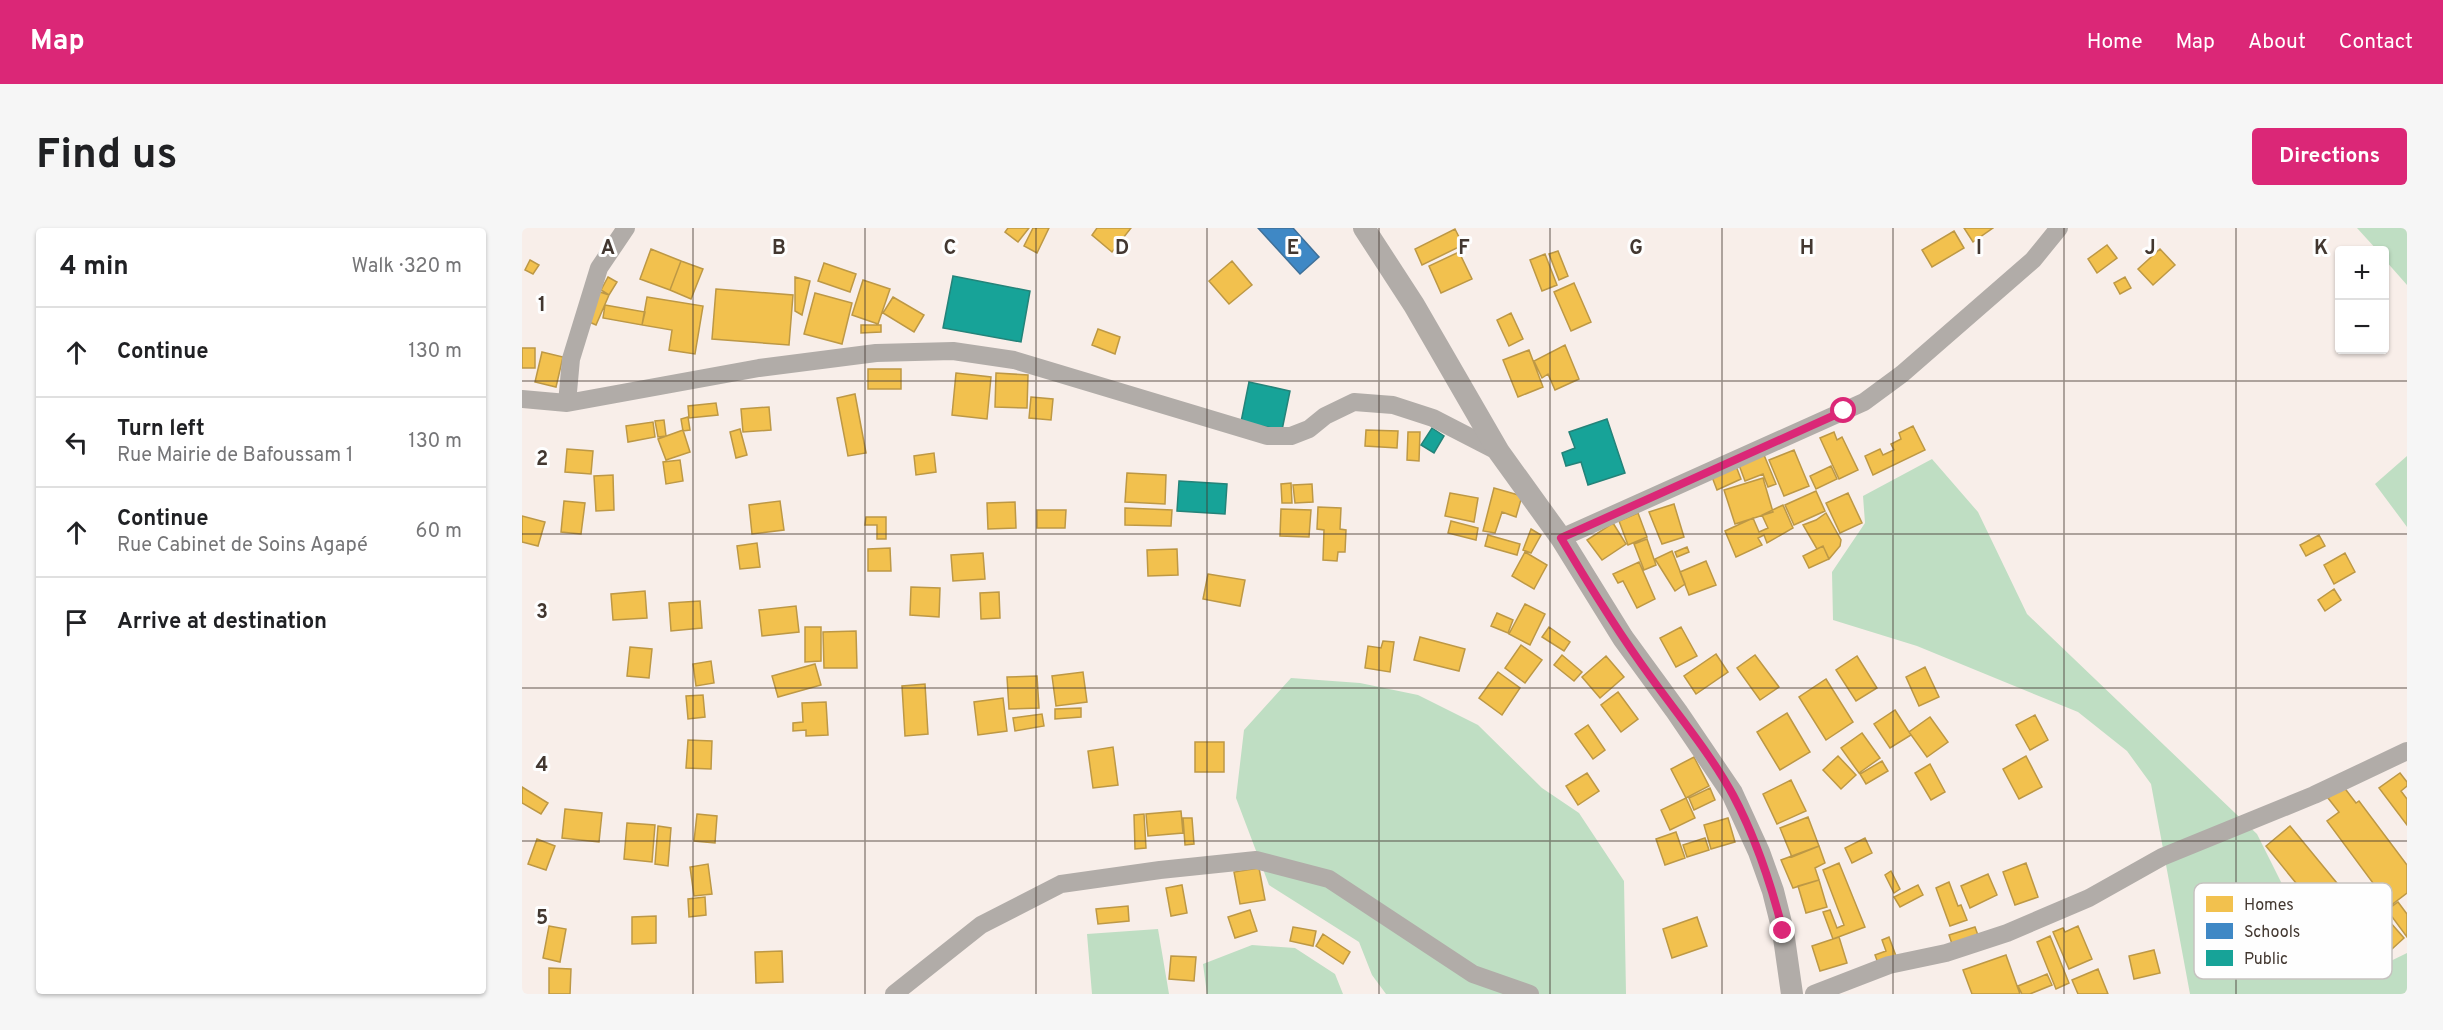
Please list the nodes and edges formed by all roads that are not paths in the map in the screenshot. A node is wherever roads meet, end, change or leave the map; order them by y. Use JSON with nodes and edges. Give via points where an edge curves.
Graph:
{"nodes":[{"id":1,"x":626,"y":228,"type":"edge"},
{"id":2,"x":1365,"y":228,"type":"edge"},
{"id":3,"x":2059,"y":228,"type":"edge"},
{"id":4,"x":522,"y":399,"type":"edge"},
{"id":5,"x":567,"y":403,"type":"junction"},
{"id":6,"x":1499,"y":452,"type":"junction"},
{"id":7,"x":1561,"y":538,"type":"junction"},
{"id":8,"x":2407,"y":750,"type":"edge"},
{"id":9,"x":895,"y":994,"type":"edge"},
{"id":10,"x":1530,"y":994,"type":"edge"},
{"id":11,"x":1792,"y":994,"type":"edge"},
{"id":12,"x":1814,"y":994,"type":"edge"}],
"edges":[{"from":1,"to":5,"type":"street","via":[[599,268],[571,359]]},
{"from":2,"to":6,"type":"street"},
{"from":3,"to":7,"type":"street","via":[[2033,260],[1902,374],[1864,402]]},
{"from":4,"to":5,"type":"street"},
{"from":5,"to":6,"type":"street","via":[[759,368],[876,353],[953,351],[1014,360],[1267,436],[1292,436],[1354,402],[1393,405],[1433,418]]},
{"from":6,"to":7,"type":"street"},
{"from":7,"to":11,"type":"street","via":[[1623,638],[1732,793],[1773,891]]},
{"from":8,"to":12,"type":"street","via":[[2314,795],[2162,857],[2089,898],[2007,933],[1946,953],[1889,965]]},
{"from":9,"to":10,"type":"street","via":[[981,926],[1061,884],[1256,860],[1329,879],[1473,974]]}]}
